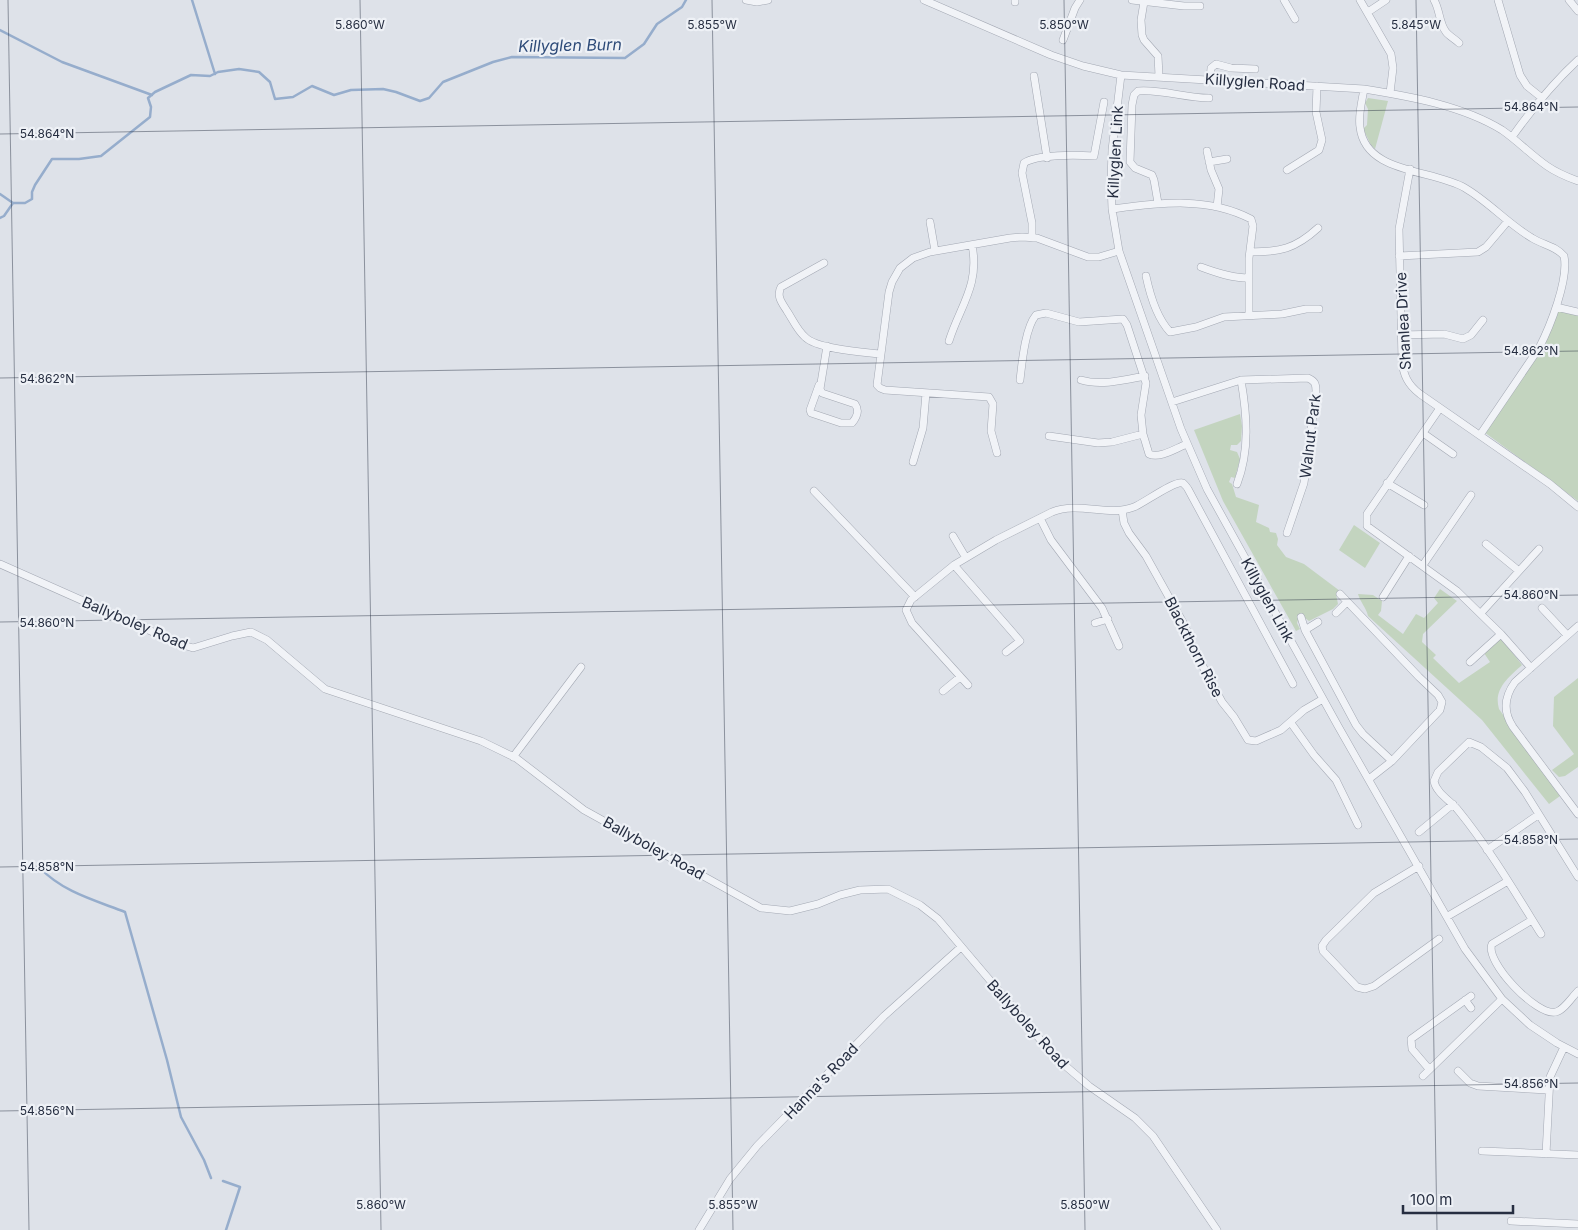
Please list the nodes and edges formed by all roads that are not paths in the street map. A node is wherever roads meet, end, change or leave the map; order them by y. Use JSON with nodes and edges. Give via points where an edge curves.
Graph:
{"nodes":[{"id":1,"x":746,"y":0,"type":"edge"},
{"id":2,"x":768,"y":0,"type":"edge"},
{"id":3,"x":924,"y":0,"type":"edge"},
{"id":4,"x":1080,"y":0,"type":"edge"},
{"id":5,"x":1132,"y":0,"type":"edge"},
{"id":6,"x":1284,"y":0,"type":"edge"},
{"id":7,"x":1360,"y":0,"type":"edge"},
{"id":8,"x":1386,"y":0,"type":"edge"},
{"id":9,"x":1434,"y":0,"type":"edge"},
{"id":10,"x":1498,"y":0,"type":"edge"},
{"id":11,"x":1569,"y":0,"type":"edge"},
{"id":12,"x":1144,"y":2,"type":"junction"},
{"id":13,"x":1200,"y":6,"type":"dead end"},
{"id":14,"x":1578,"y":11,"type":"edge"},
{"id":15,"x":1368,"y":12,"type":"junction"},
{"id":16,"x":1295,"y":19,"type":"dead end"},
{"id":17,"x":1063,"y":40,"type":"dead end"},
{"id":18,"x":1459,"y":43,"type":"dead end"},
{"id":19,"x":1578,"y":60,"type":"edge"},
{"id":20,"x":1256,"y":69,"type":"dead end"},
{"id":21,"x":1121,"y":75,"type":"junction"},
{"id":22,"x":1034,"y":76,"type":"dead end"},
{"id":23,"x":1159,"y":76,"type":"junction"},
{"id":24,"x":1210,"y":79,"type":"junction"},
{"id":25,"x":1317,"y":86,"type":"junction"},
{"id":26,"x":1364,"y":89,"type":"junction"},
{"id":27,"x":1390,"y":93,"type":"junction"},
{"id":28,"x":1209,"y":98,"type":"dead end"},
{"id":29,"x":1542,"y":98,"type":"junction"},
{"id":30,"x":1104,"y":102,"type":"dead end"},
{"id":31,"x":1512,"y":137,"type":"junction"},
{"id":32,"x":1207,"y":151,"type":"dead end"},
{"id":33,"x":1048,"y":158,"type":"junction"},
{"id":34,"x":1227,"y":158,"type":"dead end"},
{"id":35,"x":1210,"y":162,"type":"junction"},
{"id":36,"x":1287,"y":170,"type":"dead end"},
{"id":37,"x":1410,"y":170,"type":"junction"},
{"id":38,"x":1578,"y":181,"type":"edge"},
{"id":39,"x":1158,"y":203,"type":"junction"},
{"id":40,"x":1217,"y":207,"type":"junction"},
{"id":41,"x":1112,"y":209,"type":"junction"},
{"id":42,"x":1508,"y":221,"type":"junction"},
{"id":43,"x":930,"y":222,"type":"dead end"},
{"id":44,"x":1318,"y":228,"type":"dead end"},
{"id":45,"x":1032,"y":238,"type":"junction"},
{"id":46,"x":972,"y":245,"type":"junction"},
{"id":47,"x":936,"y":251,"type":"junction"},
{"id":48,"x":1119,"y":251,"type":"junction"},
{"id":49,"x":1250,"y":252,"type":"junction"},
{"id":50,"x":1399,"y":256,"type":"junction"},
{"id":51,"x":824,"y":262,"type":"dead end"},
{"id":52,"x":1201,"y":267,"type":"dead end"},
{"id":53,"x":1146,"y":276,"type":"dead end"},
{"id":54,"x":1249,"y":278,"type":"junction"},
{"id":55,"x":1556,"y":307,"type":"junction"},
{"id":56,"x":1319,"y":309,"type":"dead end"},
{"id":57,"x":1578,"y":312,"type":"edge"},
{"id":58,"x":1249,"y":314,"type":"junction"},
{"id":59,"x":1483,"y":320,"type":"dead end"},
{"id":60,"x":1401,"y":335,"type":"junction"},
{"id":61,"x":949,"y":341,"type":"dead end"},
{"id":62,"x":827,"y":346,"type":"junction"},
{"id":63,"x":880,"y":354,"type":"junction"},
{"id":64,"x":1144,"y":376,"type":"junction"},
{"id":65,"x":1020,"y":380,"type":"dead end"},
{"id":66,"x":1081,"y":380,"type":"dead end"},
{"id":67,"x":1241,"y":380,"type":"junction"},
{"id":68,"x":819,"y":385,"type":"junction"},
{"id":69,"x":926,"y":393,"type":"junction"},
{"id":70,"x":1172,"y":402,"type":"junction"},
{"id":71,"x":1440,"y":408,"type":"junction"},
{"id":72,"x":1423,"y":433,"type":"junction"},
{"id":73,"x":1143,"y":434,"type":"junction"},
{"id":74,"x":1480,"y":435,"type":"junction"},
{"id":75,"x":1049,"y":436,"type":"dead end"},
{"id":76,"x":1187,"y":444,"type":"junction"},
{"id":77,"x":996,"y":453,"type":"dead end"},
{"id":78,"x":1453,"y":454,"type":"dead end"},
{"id":79,"x":913,"y":462,"type":"dead end"},
{"id":80,"x":1388,"y":482,"type":"junction"},
{"id":81,"x":1237,"y":484,"type":"dead end"},
{"id":82,"x":814,"y":491,"type":"dead end"},
{"id":83,"x":1471,"y":495,"type":"dead end"},
{"id":84,"x":1424,"y":505,"type":"dead end"},
{"id":85,"x":1578,"y":508,"type":"edge"},
{"id":86,"x":1122,"y":510,"type":"junction"},
{"id":87,"x":1040,"y":518,"type":"junction"},
{"id":88,"x":1287,"y":533,"type":"dead end"},
{"id":89,"x":952,"y":536,"type":"dead end"},
{"id":90,"x":1486,"y":544,"type":"dead end"},
{"id":91,"x":1539,"y":550,"type":"dead end"},
{"id":92,"x":1409,"y":556,"type":"junction"},
{"id":93,"x":966,"y":558,"type":"junction"},
{"id":94,"x":0,"y":564,"type":"edge"},
{"id":95,"x":954,"y":565,"type":"junction"},
{"id":96,"x":1423,"y":565,"type":"junction"},
{"id":97,"x":1519,"y":571,"type":"junction"},
{"id":98,"x":1340,"y":594,"type":"dead end"},
{"id":99,"x":915,"y":597,"type":"junction"},
{"id":100,"x":1383,"y":597,"type":"dead end"},
{"id":101,"x":1347,"y":602,"type":"junction"},
{"id":102,"x":1542,"y":608,"type":"dead end"},
{"id":103,"x":1336,"y":613,"type":"dead end"},
{"id":104,"x":1481,"y":613,"type":"junction"},
{"id":105,"x":1301,"y":617,"type":"dead end"},
{"id":106,"x":1108,"y":619,"type":"junction"},
{"id":107,"x":1318,"y":622,"type":"dead end"},
{"id":108,"x":1096,"y":624,"type":"dead end"},
{"id":109,"x":1578,"y":626,"type":"edge"},
{"id":110,"x":1305,"y":630,"type":"junction"},
{"id":111,"x":1501,"y":634,"type":"junction"},
{"id":112,"x":1567,"y":636,"type":"junction"},
{"id":113,"x":1119,"y":646,"type":"dead end"},
{"id":114,"x":1006,"y":652,"type":"dead end"},
{"id":115,"x":1470,"y":662,"type":"dead end"},
{"id":116,"x":581,"y":667,"type":"dead end"},
{"id":117,"x":1532,"y":668,"type":"junction"},
{"id":118,"x":960,"y":677,"type":"junction"},
{"id":119,"x":1293,"y":684,"type":"dead end"},
{"id":120,"x":968,"y":685,"type":"dead end"},
{"id":121,"x":943,"y":690,"type":"dead end"},
{"id":122,"x":1323,"y":699,"type":"junction"},
{"id":123,"x":1291,"y":723,"type":"junction"},
{"id":124,"x":513,"y":757,"type":"junction"},
{"id":125,"x":1392,"y":761,"type":"junction"},
{"id":126,"x":1369,"y":779,"type":"junction"},
{"id":127,"x":1453,"y":804,"type":"junction"},
{"id":128,"x":1578,"y":814,"type":"edge"},
{"id":129,"x":1538,"y":815,"type":"junction"},
{"id":130,"x":1358,"y":826,"type":"dead end"},
{"id":131,"x":1419,"y":832,"type":"dead end"},
{"id":132,"x":1487,"y":850,"type":"junction"},
{"id":133,"x":1418,"y":866,"type":"junction"},
{"id":134,"x":1578,"y":877,"type":"edge"},
{"id":135,"x":1508,"y":881,"type":"junction"},
{"id":136,"x":1448,"y":916,"type":"junction"},
{"id":137,"x":1532,"y":920,"type":"junction"},
{"id":138,"x":1541,"y":934,"type":"dead end"},
{"id":139,"x":1439,"y":939,"type":"dead end"},
{"id":140,"x":960,"y":947,"type":"junction"},
{"id":141,"x":1578,"y":991,"type":"edge"},
{"id":142,"x":1502,"y":999,"type":"junction"},
{"id":143,"x":1471,"y":1008,"type":"dead end"},
{"id":144,"x":1564,"y":1047,"type":"junction"},
{"id":145,"x":1578,"y":1054,"type":"edge"},
{"id":146,"x":1430,"y":1069,"type":"junction"},
{"id":147,"x":1458,"y":1071,"type":"dead end"},
{"id":148,"x":1423,"y":1076,"type":"dead end"},
{"id":149,"x":1548,"y":1090,"type":"junction"},
{"id":150,"x":1482,"y":1151,"type":"dead end"},
{"id":151,"x":1546,"y":1154,"type":"junction"},
{"id":152,"x":1578,"y":1155,"type":"edge"},
{"id":153,"x":1511,"y":1221,"type":"dead end"},
{"id":154,"x":1578,"y":1224,"type":"edge"},
{"id":155,"x":700,"y":1230,"type":"edge"},
{"id":156,"x":1216,"y":1230,"type":"edge"}],
"edges":[{"from":1,"to":2,"type":"street"},
{"from":3,"to":21,"type":"street","name":"Killyglen Road","via":[[1051,55]]},
{"from":4,"to":17,"type":"street"},
{"from":5,"to":12,"type":"street"},
{"from":6,"to":16,"type":"street"},
{"from":7,"to":15,"type":"street"},
{"from":8,"to":15,"type":"street"},
{"from":9,"to":18,"type":"street","via":[[1442,26]]},
{"from":10,"to":29,"type":"street","via":[[1520,75]]},
{"from":11,"to":14,"type":"street"},
{"from":12,"to":13,"type":"street"},
{"from":12,"to":23,"type":"street","via":[[1142,35],[1158,56]]},
{"from":15,"to":27,"type":"street","via":[[1391,54]]},
{"from":19,"to":29,"type":"street"},
{"from":20,"to":24,"type":"street","via":[[1216,64],[1211,68]]},
{"from":21,"to":23,"type":"street","name":"Killyglen Road"},
{"from":21,"to":41,"type":"street","name":"Killyglen Link","via":[[1111,168]]},
{"from":22,"to":33,"type":"street"},
{"from":23,"to":24,"type":"street","name":"Killyglen Road"},
{"from":24,"to":25,"type":"street","name":"Killyglen Road"},
{"from":25,"to":26,"type":"street","name":"Killyglen Road"},
{"from":25,"to":36,"type":"street","via":[[1316,112],[1322,140],[1319,150]]},
{"from":26,"to":27,"type":"street","name":"Killyglen Road"},
{"from":26,"to":37,"type":"street","via":[[1359,125],[1364,143],[1377,158]]},
{"from":27,"to":31,"type":"street","name":"Killyglen Road","via":[[1475,116]]},
{"from":28,"to":39,"type":"street","via":[[1147,90],[1138,91],[1134,96],[1130,162],[1135,168],[1152,175]]},
{"from":29,"to":31,"type":"street"},
{"from":30,"to":33,"type":"street","via":[[1094,156]]},
{"from":31,"to":38,"type":"street","name":"Killyglen Road","via":[[1549,167]]},
{"from":32,"to":35,"type":"street"},
{"from":33,"to":45,"type":"street","via":[[1027,161],[1022,168]]},
{"from":34,"to":35,"type":"street"},
{"from":35,"to":40,"type":"street","via":[[1219,188]]},
{"from":37,"to":42,"type":"street","via":[[1464,187]]},
{"from":37,"to":50,"type":"street","name":"Shanlea Drive","via":[[1400,218]]},
{"from":39,"to":40,"type":"street","via":[[1188,202]]},
{"from":39,"to":41,"type":"street"},
{"from":40,"to":49,"type":"street","via":[[1252,219]]},
{"from":41,"to":48,"type":"street","name":"Killyglen Link"},
{"from":42,"to":50,"type":"street","via":[[1478,252]]},
{"from":42,"to":55,"type":"street","via":[[1532,238],[1556,248],[1564,256],[1565,270]]},
{"from":43,"to":47,"type":"street"},
{"from":44,"to":49,"type":"street","via":[[1288,248]]},
{"from":45,"to":46,"type":"street","via":[[1010,238]]},
{"from":45,"to":48,"type":"street","via":[[1088,257]]},
{"from":46,"to":47,"type":"street"},
{"from":46,"to":61,"type":"street","via":[[972,281]]},
{"from":47,"to":63,"type":"street","via":[[910,260],[894,276]]},
{"from":48,"to":70,"type":"street","name":"Killyglen Link"},
{"from":49,"to":54,"type":"street"},
{"from":50,"to":60,"type":"street","name":"Shanlea Drive"},
{"from":51,"to":62,"type":"street","via":[[782,286],[778,295],[803,336]]},
{"from":52,"to":54,"type":"street"},
{"from":53,"to":58,"type":"street","via":[[1157,311],[1170,332],[1224,317]]},
{"from":54,"to":58,"type":"street"},
{"from":55,"to":57,"type":"street"},
{"from":55,"to":74,"type":"street","via":[[1539,348]]},
{"from":56,"to":58,"type":"street"},
{"from":59,"to":60,"type":"street","via":[[1471,335],[1463,339],[1444,334]]},
{"from":60,"to":71,"type":"street","name":"Shanlea Drive","via":[[1402,366],[1407,380],[1415,391]]},
{"from":62,"to":63,"type":"street"},
{"from":62,"to":68,"type":"street"},
{"from":63,"to":69,"type":"street","via":[[877,380],[880,388]]},
{"from":64,"to":65,"type":"street","via":[[1123,319],[1079,322],[1042,313],[1032,320],[1023,352]]},
{"from":64,"to":66,"type":"street","via":[[1104,382]]},
{"from":64,"to":73,"type":"street"},
{"from":67,"to":70,"type":"street","name":"Walnut Park"},
{"from":67,"to":81,"type":"street","via":[[1246,439]]},
{"from":67,"to":88,"type":"street","name":"Walnut Park","via":[[1308,378],[1316,384],[1304,483]]},
{"from":68,"to":68,"type":"street","via":[[822,393],[855,404],[858,410],[852,423],[842,424],[810,413]]},
{"from":69,"to":77,"type":"street","via":[[989,398],[993,404],[992,434]]},
{"from":69,"to":79,"type":"street","via":[[923,428]]},
{"from":70,"to":76,"type":"street","name":"Killyglen Link"},
{"from":71,"to":72,"type":"street"},
{"from":71,"to":74,"type":"street","name":"Shanlea Drive"},
{"from":72,"to":78,"type":"street"},
{"from":72,"to":80,"type":"street"},
{"from":73,"to":75,"type":"street","via":[[1102,443]]},
{"from":73,"to":76,"type":"street","via":[[1152,456]]},
{"from":74,"to":85,"type":"street","name":"Shanlea Drive","via":[[1550,484]]},
{"from":76,"to":122,"type":"street","name":"Killyglen Link","via":[[1207,489]]},
{"from":80,"to":84,"type":"street"},
{"from":80,"to":92,"type":"street","via":[[1367,514],[1366,526]]},
{"from":82,"to":99,"type":"street"},
{"from":83,"to":96,"type":"street"},
{"from":86,"to":87,"type":"street","via":[[1067,508]]},
{"from":86,"to":119,"type":"street","via":[[1135,507],[1176,484],[1185,484]]},
{"from":86,"to":123,"type":"street","name":"Blackthorn Rise","via":[[1128,533],[1146,556],[1222,702],[1245,737],[1256,741]]},
{"from":87,"to":93,"type":"street"},
{"from":87,"to":106,"type":"street","via":[[1051,540],[1095,596]]},
{"from":89,"to":93,"type":"street"},
{"from":90,"to":97,"type":"street"},
{"from":91,"to":97,"type":"street"},
{"from":92,"to":96,"type":"street"},
{"from":92,"to":100,"type":"street"},
{"from":93,"to":95,"type":"street"},
{"from":94,"to":124,"type":"street","name":"Ballyboley Road","via":[[193,648],[251,632],[267,640],[325,690],[481,741]]},
{"from":95,"to":99,"type":"street"},
{"from":95,"to":114,"type":"street","via":[[1020,641]]},
{"from":96,"to":104,"type":"street"},
{"from":97,"to":104,"type":"street"},
{"from":98,"to":101,"type":"street"},
{"from":99,"to":118,"type":"street","via":[[906,610],[912,622]]},
{"from":101,"to":103,"type":"street"},
{"from":101,"to":125,"type":"street","via":[[1442,701],[1440,710]]},
{"from":102,"to":112,"type":"street"},
{"from":104,"to":111,"type":"street"},
{"from":105,"to":110,"type":"street"},
{"from":106,"to":108,"type":"street"},
{"from":106,"to":113,"type":"street"},
{"from":107,"to":110,"type":"street"},
{"from":109,"to":112,"type":"street"},
{"from":110,"to":125,"type":"street","via":[[1359,728]]},
{"from":111,"to":115,"type":"street"},
{"from":111,"to":117,"type":"street"},
{"from":112,"to":117,"type":"street"},
{"from":116,"to":124,"type":"street"},
{"from":117,"to":128,"type":"street","via":[[1515,682],[1508,694],[1508,720]]},
{"from":118,"to":120,"type":"street"},
{"from":118,"to":121,"type":"street"},
{"from":122,"to":123,"type":"street","name":"Blackthorn Rise","via":[[1304,710]]},
{"from":122,"to":126,"type":"street","name":"Killyglen Link"},
{"from":123,"to":130,"type":"street","via":[[1336,780]]},
{"from":124,"to":140,"type":"street","name":"Ballyboley Road","via":[[584,810],[761,908],[790,911],[860,890],[888,889],[920,904],[934,915]]},
{"from":125,"to":126,"type":"street"},
{"from":126,"to":133,"type":"street","name":"Killyglen Link"},
{"from":127,"to":129,"type":"street","via":[[1436,788],[1434,780],[1438,772],[1471,742],[1504,764]]},
{"from":127,"to":131,"type":"street"},
{"from":127,"to":132,"type":"street"},
{"from":129,"to":132,"type":"street"},
{"from":129,"to":134,"type":"street"},
{"from":132,"to":135,"type":"street"},
{"from":133,"to":136,"type":"street","name":"Killyglen Link"},
{"from":133,"to":139,"type":"street","via":[[1372,895],[1326,940],[1323,952],[1357,987],[1365,989],[1374,986]]},
{"from":135,"to":136,"type":"street"},
{"from":135,"to":137,"type":"street"},
{"from":136,"to":142,"type":"street","name":"Killyglen Link","via":[[1477,967]]},
{"from":137,"to":138,"type":"street"},
{"from":137,"to":141,"type":"street","via":[[1492,944],[1490,951],[1498,967],[1525,997],[1550,1012],[1559,1011]]},
{"from":140,"to":155,"type":"street","name":"Hanna's Road","via":[[884,1016],[747,1157],[730,1178]]},
{"from":140,"to":156,"type":"street","name":"Ballyboley Road","via":[[1055,1057],[1135,1118],[1153,1136]]},
{"from":142,"to":144,"type":"street","name":"Killyglen Link","via":[[1530,1025]]},
{"from":142,"to":146,"type":"street"},
{"from":143,"to":146,"type":"street","via":[[1468,998],[1414,1036],[1412,1049]]},
{"from":144,"to":145,"type":"street","name":"Killyglen Link"},
{"from":144,"to":149,"type":"street","via":[[1550,1077]]},
{"from":146,"to":148,"type":"street"},
{"from":147,"to":149,"type":"street","via":[[1478,1086]]},
{"from":149,"to":151,"type":"street"},
{"from":150,"to":151,"type":"street"},
{"from":151,"to":152,"type":"street"},
{"from":153,"to":154,"type":"street"}]}
